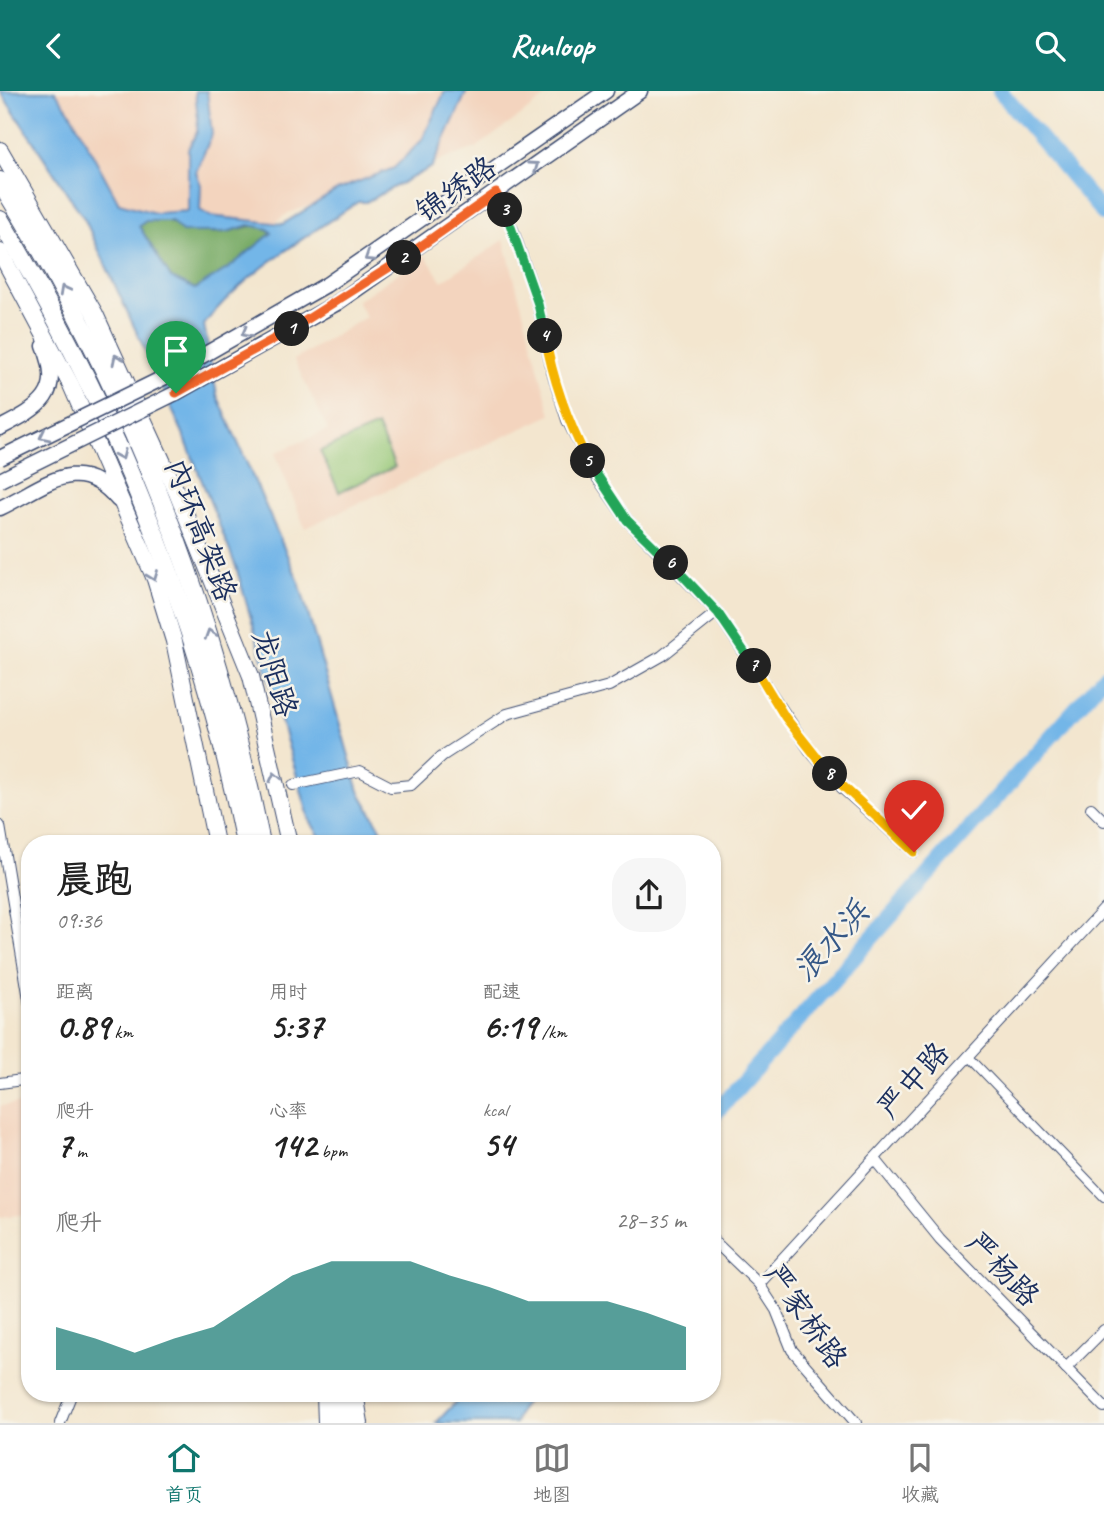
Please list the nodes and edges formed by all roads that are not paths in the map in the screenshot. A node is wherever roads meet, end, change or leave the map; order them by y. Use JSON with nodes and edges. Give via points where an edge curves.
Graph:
{"nodes":[{"id":1,"x":606,"y":91,"type":"edge"},
{"id":2,"x":640,"y":91,"type":"edge"},
{"id":3,"x":0,"y":150,"type":"edge"},
{"id":4,"x":0,"y":181,"type":"edge"},
{"id":5,"x":496,"y":193,"type":"junction"},
{"id":6,"x":0,"y":220,"type":"edge"},
{"id":7,"x":0,"y":252,"type":"edge"},
{"id":8,"x":13,"y":274,"type":"junction"},
{"id":9,"x":0,"y":428,"type":"edge"},
{"id":10,"x":0,"y":458,"type":"edge"},
{"id":11,"x":0,"y":480,"type":"edge"},
{"id":12,"x":0,"y":508,"type":"edge"},
{"id":13,"x":128,"y":513,"type":"junction"},
{"id":14,"x":718,"y":613,"type":"junction"},
{"id":15,"x":215,"y":681,"type":"junction"},
{"id":16,"x":293,"y":785,"type":"dead end"},
{"id":17,"x":1091,"y":808,"type":"dead end"},
{"id":18,"x":1104,"y":821,"type":"edge"},
{"id":19,"x":0,"y":826,"type":"edge"},
{"id":20,"x":214,"y":835,"type":"edge"},
{"id":21,"x":232,"y":835,"type":"edge"},
{"id":22,"x":243,"y":835,"type":"edge"},
{"id":23,"x":259,"y":835,"type":"edge"},
{"id":24,"x":271,"y":835,"type":"edge"},
{"id":25,"x":287,"y":835,"type":"edge"},
{"id":26,"x":914,"y":852,"type":"dead end"},
{"id":27,"x":1104,"y":909,"type":"edge"},
{"id":28,"x":21,"y":923,"type":"edge"},
{"id":29,"x":968,"y":1056,"type":"junction"},
{"id":30,"x":21,"y":1080,"type":"edge"},
{"id":31,"x":0,"y":1083,"type":"edge"},
{"id":32,"x":874,"y":1159,"type":"junction"},
{"id":33,"x":1104,"y":1197,"type":"edge"},
{"id":34,"x":721,"y":1248,"type":"edge"},
{"id":35,"x":759,"y":1284,"type":"junction"},
{"id":36,"x":1104,"y":1330,"type":"edge"},
{"id":37,"x":1066,"y":1368,"type":"junction"},
{"id":38,"x":69,"y":1402,"type":"edge"},
{"id":39,"x":328,"y":1402,"type":"edge"},
{"id":40,"x":331,"y":1402,"type":"edge"},
{"id":41,"x":338,"y":1402,"type":"edge"},
{"id":42,"x":358,"y":1402,"type":"edge"},
{"id":43,"x":360,"y":1402,"type":"edge"},
{"id":44,"x":1104,"y":1407,"type":"edge"},
{"id":45,"x":60,"y":1423,"type":"edge"},
{"id":46,"x":327,"y":1423,"type":"edge"},
{"id":47,"x":339,"y":1423,"type":"edge"},
{"id":48,"x":359,"y":1423,"type":"edge"},
{"id":49,"x":366,"y":1423,"type":"edge"},
{"id":50,"x":856,"y":1423,"type":"edge"}],
"edges":[{"from":1,"to":10,"type":"main road","name":"锦绣路","one_way":true,"bridge":true,"via":[[326,285],[167,376]]},
{"from":5,"to":2,"type":"main road","name":"锦绣路","one_way":true},
{"from":25,"to":3,"type":"main road","name":"龙阳路","one_way":true,"via":[[251,676],[172,482],[95,314]]},
{"from":15,"to":4,"type":"highway","name":"内环高架路","one_way":true,"via":[[182,551],[134,435],[80,321]]},
{"from":5,"to":11,"type":"main road","name":"锦绣路","bridge":true,"via":[[337,303],[176,393]]},
{"from":5,"to":14,"type":"street","via":[[538,304],[567,420],[594,473],[627,520]]},
{"from":6,"to":15,"type":"highway","name":"内环高架路","one_way":true,"via":[[63,331],[116,444]]},
{"from":7,"to":8,"type":"main road"},
{"from":8,"to":9,"type":"main road","via":[[44,344],[52,375],[42,403]]},
{"from":8,"to":13,"type":"main road","via":[[71,385]]},
{"from":12,"to":13,"type":"main road","via":[[64,477],[81,474],[99,481]]},
{"from":13,"to":20,"type":"main road","one_way":true,"via":[[170,626]]},
{"from":14,"to":16,"type":"street","via":[[662,656],[609,686],[507,714],[442,756],[411,785],[391,787],[360,771]]},
{"from":14,"to":26,"type":"street","via":[[810,751],[842,788]]},
{"from":15,"to":21,"type":"highway"},
{"from":15,"to":22,"type":"highway","name":"内环高架路"},
{"from":15,"to":23,"type":"highway","name":"内环高架路"},
{"from":15,"to":24,"type":"highway","via":[[250,756]]},
{"from":17,"to":18,"type":"street"},
{"from":19,"to":28,"type":"street"},
{"from":27,"to":29,"type":"street","name":"严中路"},
{"from":29,"to":32,"type":"street","name":"严中路"},
{"from":29,"to":33,"type":"street"},
{"from":30,"to":31,"type":"street"},
{"from":32,"to":35,"type":"street","name":"严中路"},
{"from":32,"to":37,"type":"street","name":"严杨路","via":[[940,1239]]},
{"from":34,"to":35,"type":"street","name":"严家桥路"},
{"from":35,"to":50,"type":"street","name":"严家桥路","via":[[776,1310],[792,1350]]},
{"from":36,"to":37,"type":"street"},
{"from":37,"to":44,"type":"street","name":"严杨路"},
{"from":38,"to":45,"type":"street"},
{"from":39,"to":46,"type":"highway"},
{"from":40,"to":47,"type":"main road"},
{"from":41,"to":47,"type":"highway"},
{"from":42,"to":48,"type":"highway"},
{"from":43,"to":49,"type":"highway"}]}
